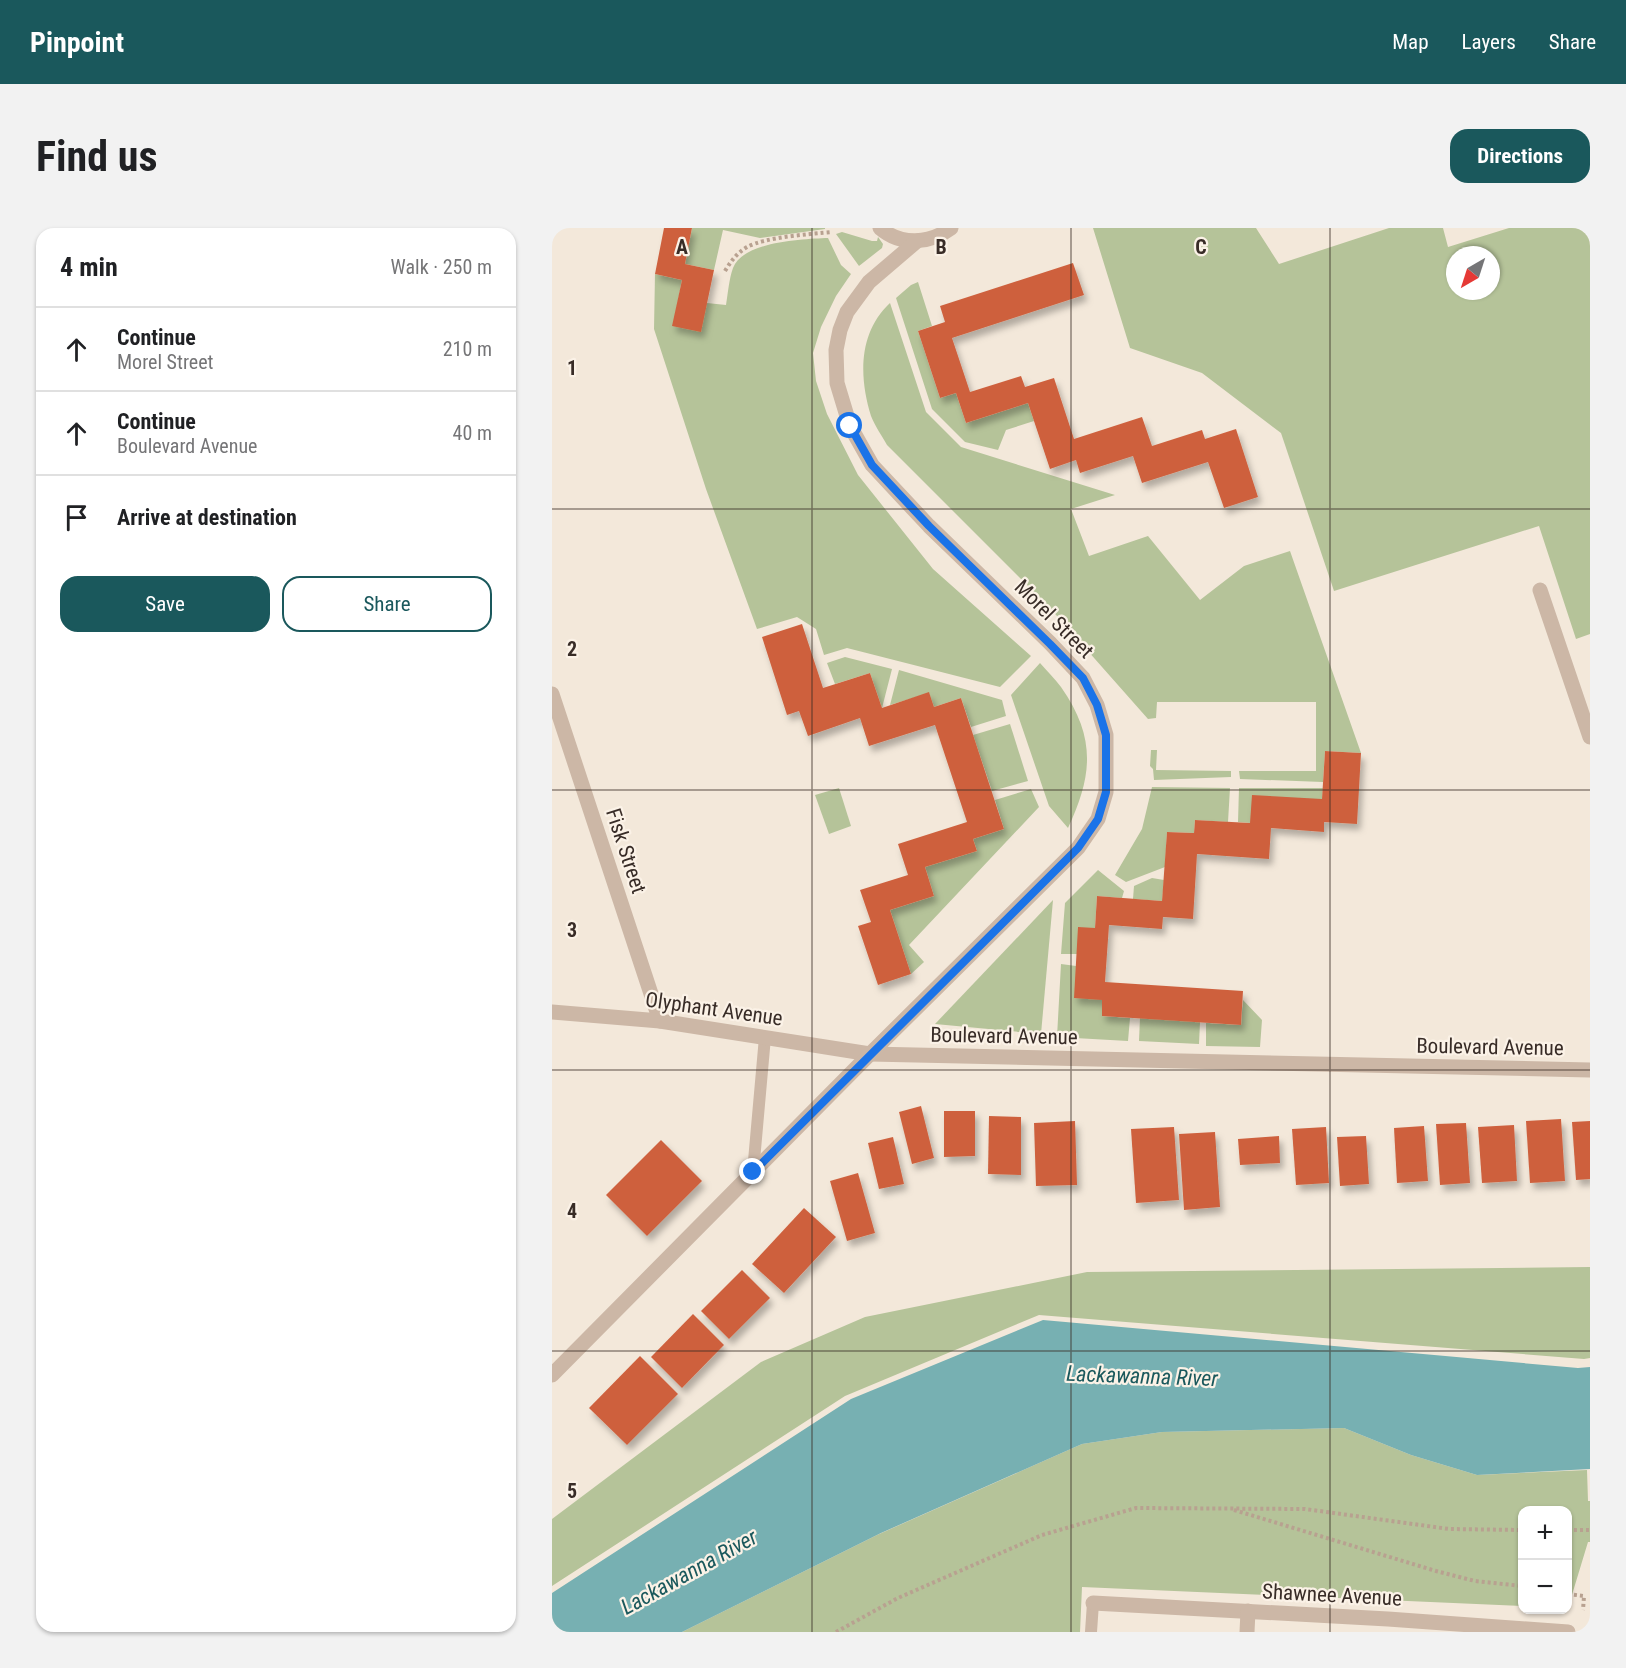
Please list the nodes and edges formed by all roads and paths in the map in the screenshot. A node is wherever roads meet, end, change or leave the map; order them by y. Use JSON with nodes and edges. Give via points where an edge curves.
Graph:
{"nodes":[{"id":1,"x":880,"y":228,"type":"edge"},
{"id":2,"x":951,"y":228,"type":"edge"},
{"id":3,"x":832,"y":232,"type":"dead end"},
{"id":4,"x":917,"y":241,"type":"junction"},
{"id":5,"x":725,"y":271,"type":"dead end"},
{"id":6,"x":1540,"y":590,"type":"dead end"},
{"id":7,"x":552,"y":694,"type":"edge"},
{"id":8,"x":1590,"y":737,"type":"edge"},
{"id":9,"x":552,"y":1012,"type":"edge"},
{"id":10,"x":660,"y":1021,"type":"junction"},
{"id":11,"x":765,"y":1037,"type":"junction"},
{"id":12,"x":870,"y":1054,"type":"junction"},
{"id":13,"x":1590,"y":1070,"type":"edge"},
{"id":14,"x":753,"y":1172,"type":"junction"},
{"id":15,"x":552,"y":1375,"type":"edge"},
{"id":16,"x":1227,"y":1509,"type":"junction"},
{"id":17,"x":1518,"y":1530,"type":"edge"},
{"id":18,"x":1572,"y":1530,"type":"edge"},
{"id":19,"x":1590,"y":1530,"type":"edge"},
{"id":20,"x":1518,"y":1586,"type":"edge"},
{"id":21,"x":1572,"y":1594,"type":"edge"},
{"id":22,"x":1093,"y":1603,"type":"joint"},
{"id":23,"x":1248,"y":1611,"type":"junction"},
{"id":24,"x":1583,"y":1611,"type":"dead end"},
{"id":25,"x":1387,"y":1625,"type":"edge"},
{"id":26,"x":836,"y":1632,"type":"edge"},
{"id":27,"x":1091,"y":1632,"type":"edge"},
{"id":28,"x":1247,"y":1632,"type":"edge"},
{"id":29,"x":1568,"y":1632,"type":"edge"}],
"edges":[{"from":1,"to":4,"type":"street","via":[[904,240]]},
{"from":2,"to":4,"type":"street","name":"Morel Street"},
{"from":3,"to":5,"type":"path","via":[[749,246],[732,259]]},
{"from":4,"to":12,"type":"street","name":"Morel Street","via":[[869,282],[840,330],[837,383],[850,426],[872,465],[1083,678],[1106,735],[1106,792],[1098,819],[1078,848]]},
{"from":6,"to":8,"type":"street"},
{"from":7,"to":10,"type":"street","name":"Fisk Street"},
{"from":9,"to":10,"type":"street","name":"Olyphant Avenue"},
{"from":10,"to":11,"type":"street","name":"Olyphant Avenue"},
{"from":11,"to":12,"type":"street","name":"Olyphant Avenue"},
{"from":11,"to":14,"type":"lane"},
{"from":12,"to":13,"type":"street","name":"Boulevard Avenue"},
{"from":12,"to":14,"type":"street"},
{"from":14,"to":15,"type":"street"},
{"from":16,"to":17,"type":"path","via":[[1305,1509],[1449,1529]]},
{"from":16,"to":20,"type":"path","via":[[1436,1571],[1475,1581]]},
{"from":16,"to":26,"type":"path","via":[[1136,1508],[1042,1535],[898,1598]]},
{"from":18,"to":19,"type":"path"},
{"from":21,"to":24,"type":"path","via":[[1584,1596]]},
{"from":22,"to":23,"type":"street","name":"Shawnee Avenue"},
{"from":22,"to":27,"type":"lane"},
{"from":23,"to":25,"type":"street","name":"Shawnee Avenue"},
{"from":23,"to":28,"type":"street"},
{"from":25,"to":29,"type":"street","name":"Shawnee Avenue"}]}
